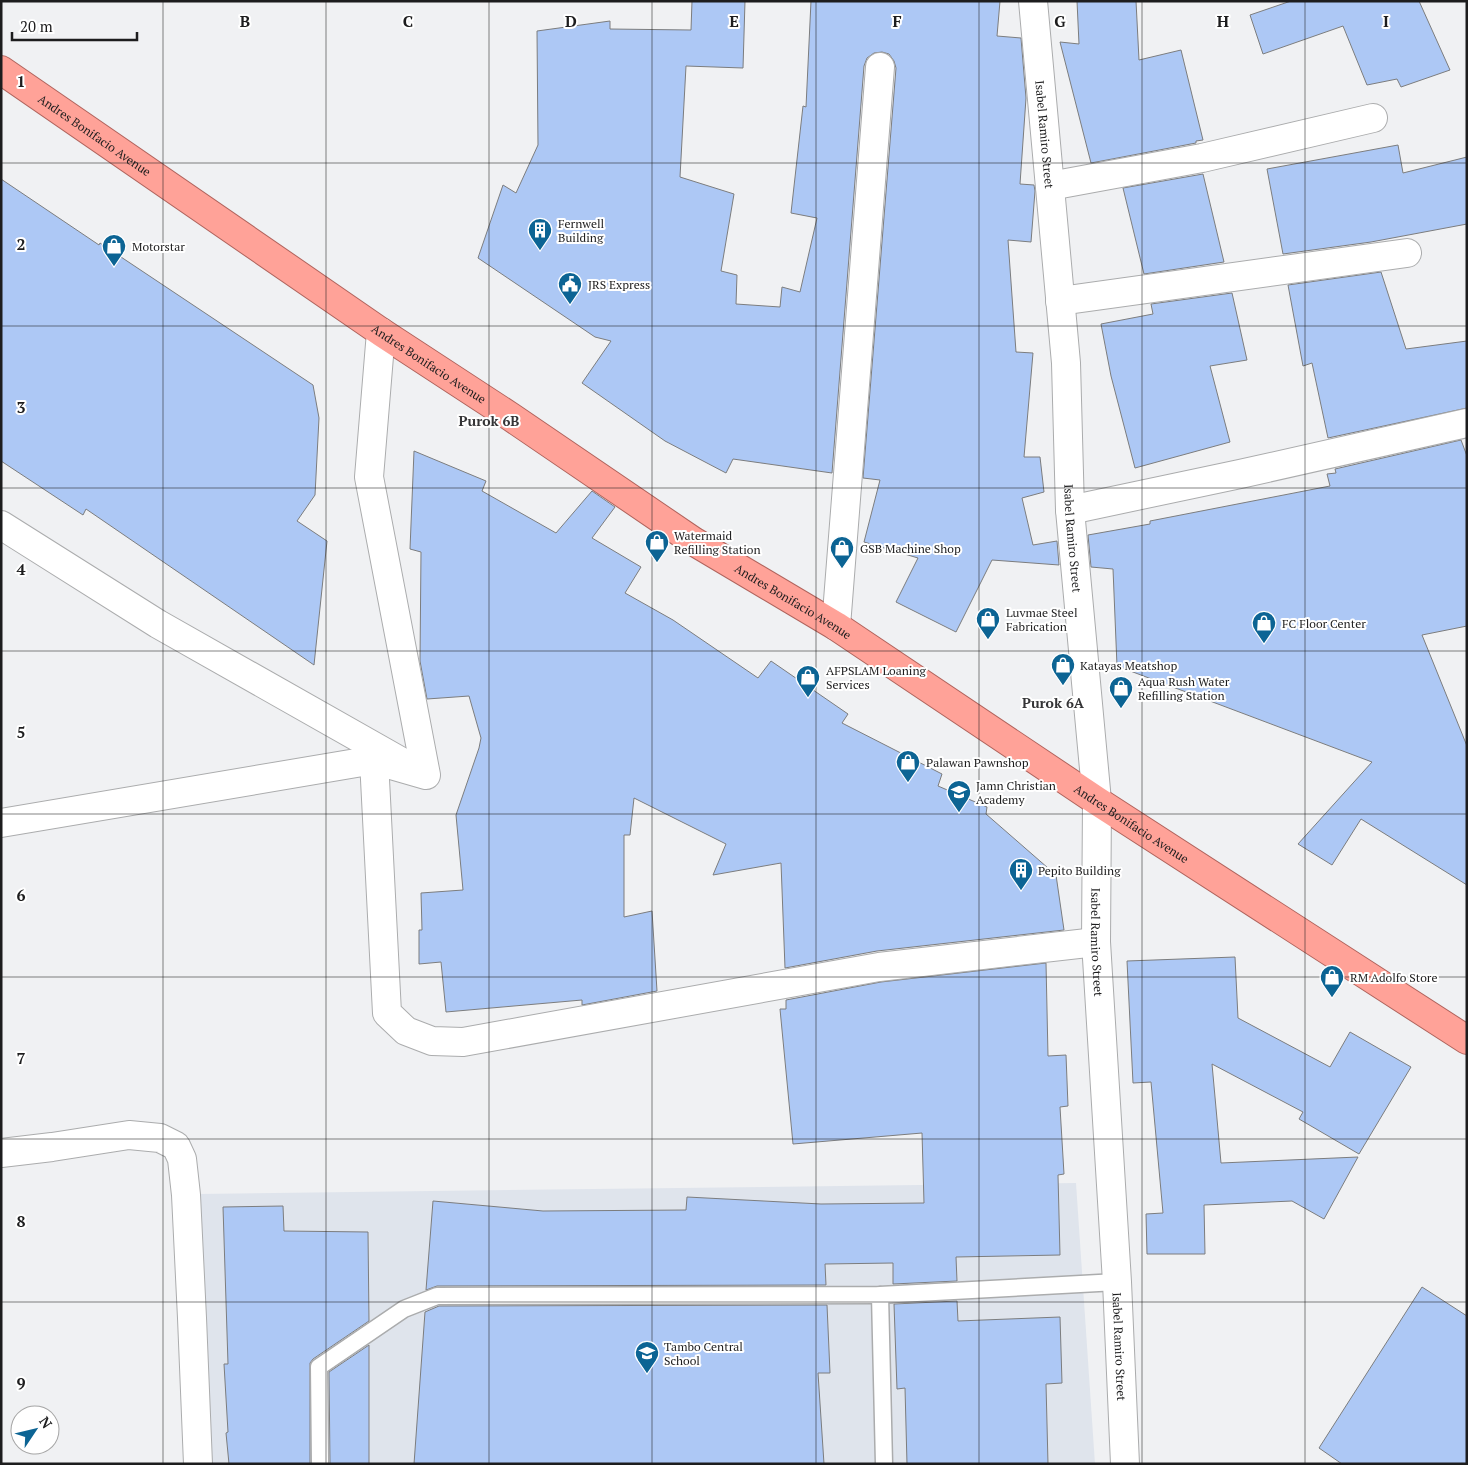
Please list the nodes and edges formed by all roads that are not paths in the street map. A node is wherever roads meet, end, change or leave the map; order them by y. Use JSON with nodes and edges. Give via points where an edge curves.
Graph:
{"nodes":[{"id":1,"x":1033,"y":1,"type":"edge"},
{"id":2,"x":880,"y":67,"type":"dead end"},
{"id":3,"x":1,"y":70,"type":"edge"},
{"id":4,"x":1373,"y":118,"type":"dead end"},
{"id":5,"x":1050,"y":186,"type":"junction"},
{"id":6,"x":1407,"y":253,"type":"dead end"},
{"id":7,"x":1060,"y":301,"type":"junction"},
{"id":8,"x":381,"y":332,"type":"junction"},
{"id":9,"x":1467,"y":423,"type":"edge"},
{"id":10,"x":1070,"y":510,"type":"junction"},
{"id":11,"x":1,"y":525,"type":"edge"},
{"id":12,"x":836,"y":626,"type":"junction"},
{"id":13,"x":374,"y":760,"type":"junction"},
{"id":14,"x":426,"y":775,"type":"junction"},
{"id":15,"x":1098,"y":801,"type":"junction"},
{"id":16,"x":1,"y":823,"type":"edge"},
{"id":17,"x":1096,"y":942,"type":"junction"},
{"id":18,"x":1467,"y":1040,"type":"edge"},
{"id":19,"x":1,"y":1153,"type":"edge"},
{"id":20,"x":1117,"y":1282,"type":"junction"},
{"id":21,"x":880,"y":1295,"type":"junction"},
{"id":22,"x":198,"y":1464,"type":"edge"},
{"id":23,"x":320,"y":1464,"type":"edge"},
{"id":24,"x":884,"y":1464,"type":"edge"},
{"id":25,"x":1126,"y":1464,"type":"edge"}],
"edges":[{"from":1,"to":5,"type":"street","name":"Isabel Ramiro Street"},
{"from":2,"to":12,"type":"street"},
{"from":3,"to":8,"type":"highway","name":"Andres Bonifacio Avenue"},
{"from":4,"to":5,"type":"street","via":[[1202,158]]},
{"from":5,"to":7,"type":"street","name":"Isabel Ramiro Street"},
{"from":6,"to":7,"type":"street"},
{"from":7,"to":10,"type":"street","name":"Isabel Ramiro Street","via":[[1066,364]]},
{"from":8,"to":12,"type":"highway","name":"Andres Bonifacio Avenue","via":[[693,541]]},
{"from":8,"to":14,"type":"street","via":[[369,477]]},
{"from":9,"to":10,"type":"street"},
{"from":10,"to":15,"type":"street","name":"Isabel Ramiro Street"},
{"from":11,"to":14,"type":"street","via":[[158,624]]},
{"from":12,"to":15,"type":"highway","name":"Andres Bonifacio Avenue"},
{"from":13,"to":14,"type":"street"},
{"from":13,"to":16,"type":"street"},
{"from":13,"to":17,"type":"street","via":[[388,1013],[406,1031],[432,1041],[464,1042],[879,967]]},
{"from":15,"to":17,"type":"street","name":"Isabel Ramiro Street"},
{"from":15,"to":18,"type":"highway","name":"Andres Bonifacio Avenue"},
{"from":17,"to":20,"type":"street","name":"Isabel Ramiro Street"},
{"from":19,"to":22,"type":"street","via":[[129,1135],[160,1138],[176,1146],[182,1159],[186,1196]]},
{"from":20,"to":21,"type":"lane"},
{"from":20,"to":25,"type":"street","name":"Isabel Ramiro Street"},
{"from":21,"to":23,"type":"lane","via":[[438,1296],[404,1309],[319,1367]]},
{"from":21,"to":24,"type":"lane"}]}
